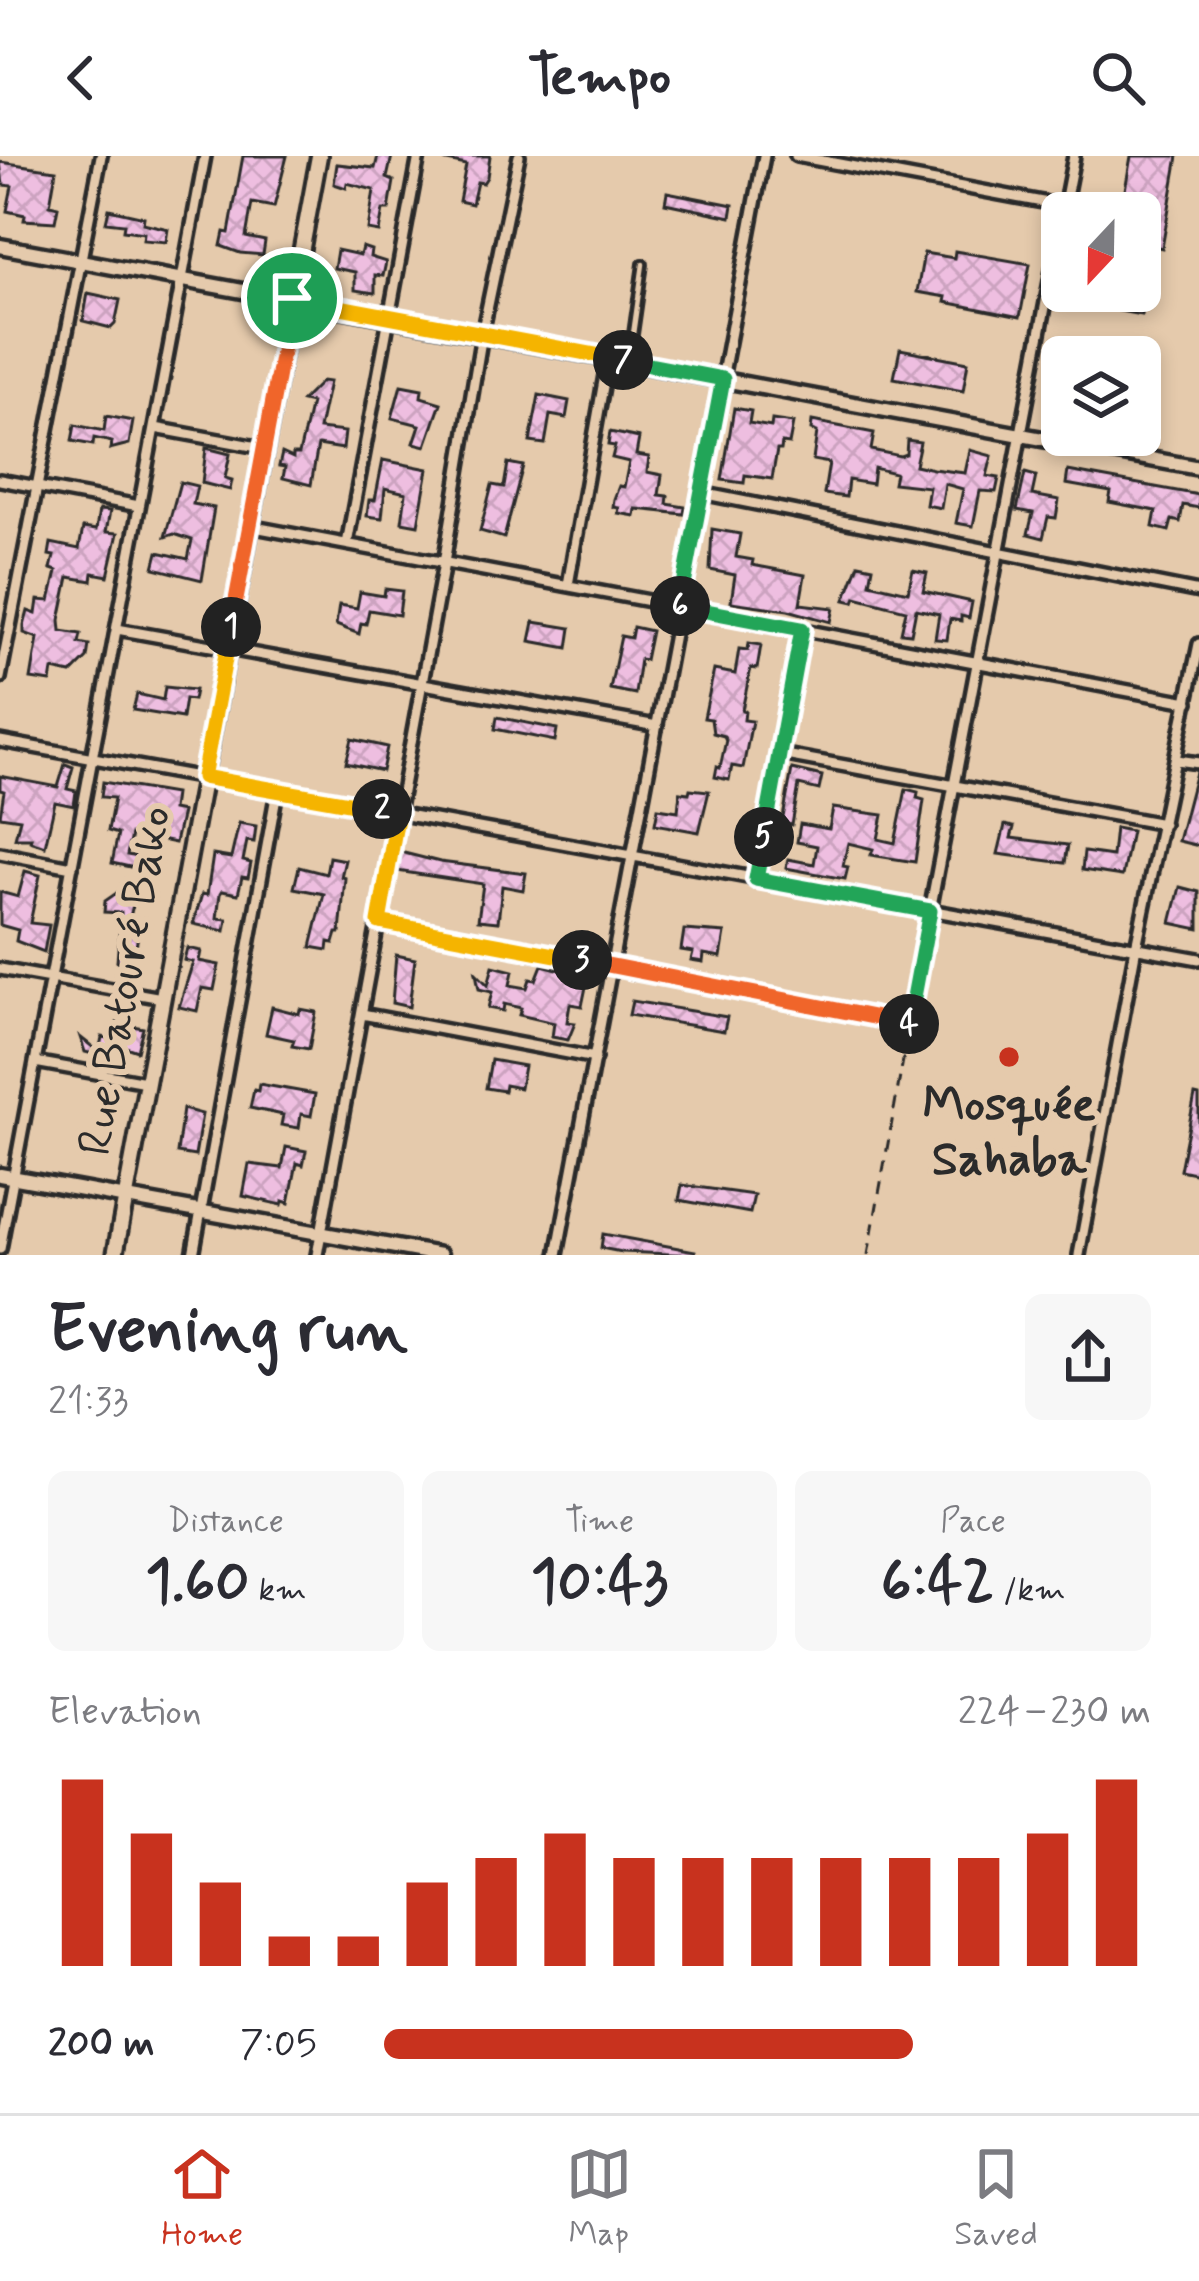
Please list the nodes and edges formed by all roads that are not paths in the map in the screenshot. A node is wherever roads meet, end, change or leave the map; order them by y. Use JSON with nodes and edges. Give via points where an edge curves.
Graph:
{"nodes":[{"id":1,"x":101,"y":156,"type":"edge"},
{"id":2,"x":205,"y":156,"type":"edge"},
{"id":3,"x":320,"y":156,"type":"edge"},
{"id":4,"x":418,"y":156,"type":"edge"},
{"id":5,"x":519,"y":156,"type":"edge"},
{"id":6,"x":764,"y":156,"type":"edge"},
{"id":7,"x":796,"y":156,"type":"edge"},
{"id":8,"x":1074,"y":156,"type":"edge"},
{"id":9,"x":1067,"y":192,"type":"edge"},
{"id":10,"x":1041,"y":207,"type":"edge"},
{"id":11,"x":0,"y":246,"type":"edge"},
{"id":12,"x":79,"y":260,"type":"junction"},
{"id":13,"x":643,"y":264,"type":"dead end"},
{"id":14,"x":182,"y":279,"type":"junction"},
{"id":15,"x":292,"y":298,"type":"junction"},
{"id":16,"x":1043,"y":312,"type":"edge"},
{"id":17,"x":389,"y":316,"type":"junction"},
{"id":18,"x":482,"y":334,"type":"junction"},
{"id":19,"x":608,"y":358,"type":"junction"},
{"id":20,"x":628,"y":362,"type":"junction"},
{"id":21,"x":723,"y":379,"type":"junction"},
{"id":22,"x":155,"y":428,"type":"junction"},
{"id":23,"x":1019,"y":435,"type":"junction"},
{"id":24,"x":263,"y":448,"type":"junction"},
{"id":25,"x":1199,"y":468,"type":"edge"},
{"id":26,"x":0,"y":480,"type":"edge"},
{"id":27,"x":36,"y":487,"type":"junction"},
{"id":28,"x":701,"y":493,"type":"junction"},
{"id":29,"x":139,"y":506,"type":"junction"},
{"id":30,"x":249,"y":526,"type":"junction"},
{"id":31,"x":346,"y":544,"type":"junction"},
{"id":32,"x":998,"y":551,"type":"junction"},
{"id":33,"x":444,"y":562,"type":"junction"},
{"id":34,"x":568,"y":585,"type":"junction"},
{"id":35,"x":1199,"y":592,"type":"edge"},
{"id":36,"x":0,"y":604,"type":"edge"},
{"id":37,"x":14,"y":606,"type":"junction"},
{"id":38,"x":680,"y":606,"type":"junction"},
{"id":39,"x":117,"y":628,"type":"junction"},
{"id":40,"x":802,"y":629,"type":"junction"},
{"id":41,"x":1199,"y":644,"type":"edge"},
{"id":42,"x":227,"y":648,"type":"junction"},
{"id":43,"x":977,"y":662,"type":"junction"},
{"id":44,"x":0,"y":678,"type":"edge"},
{"id":45,"x":422,"y":684,"type":"junction"},
{"id":46,"x":1188,"y":702,"type":"junction"},
{"id":47,"x":657,"y":726,"type":"junction"},
{"id":48,"x":0,"y":741,"type":"edge"},
{"id":49,"x":780,"y":754,"type":"junction"},
{"id":50,"x":93,"y":757,"type":"junction"},
{"id":51,"x":1178,"y":760,"type":"junction"},
{"id":52,"x":1199,"y":764,"type":"edge"},
{"id":53,"x":203,"y":777,"type":"junction"},
{"id":54,"x":954,"y":785,"type":"junction"},
{"id":55,"x":277,"y":790,"type":"junction"},
{"id":56,"x":398,"y":812,"type":"junction"},
{"id":57,"x":1163,"y":824,"type":"junction"},
{"id":58,"x":0,"y":854,"type":"edge"},
{"id":59,"x":633,"y":857,"type":"junction"},
{"id":60,"x":72,"y":867,"type":"junction"},
{"id":61,"x":756,"y":879,"type":"junction"},
{"id":62,"x":930,"y":911,"type":"junction"},
{"id":63,"x":379,"y":922,"type":"junction"},
{"id":64,"x":1136,"y":947,"type":"junction"},
{"id":65,"x":1199,"y":959,"type":"edge"},
{"id":66,"x":613,"y":965,"type":"junction"},
{"id":67,"x":0,"y":968,"type":"edge"},
{"id":68,"x":51,"y":978,"type":"junction"},
{"id":69,"x":162,"y":998,"type":"junction"},
{"id":70,"x":362,"y":1015,"type":"junction"},
{"id":71,"x":909,"y":1025,"type":"road end"},
{"id":72,"x":595,"y":1058,"type":"junction"},
{"id":73,"x":35,"y":1063,"type":"junction"},
{"id":74,"x":146,"y":1082,"type":"junction"},
{"id":75,"x":6,"y":1176,"type":"edge"},
{"id":76,"x":125,"y":1197,"type":"junction"},
{"id":77,"x":201,"y":1211,"type":"junction"},
{"id":78,"x":322,"y":1233,"type":"junction"},
{"id":79,"x":0,"y":1249,"type":"edge"},
{"id":80,"x":115,"y":1255,"type":"edge"},
{"id":81,"x":193,"y":1255,"type":"edge"},
{"id":82,"x":317,"y":1255,"type":"edge"},
{"id":83,"x":436,"y":1255,"type":"edge"},
{"id":84,"x":557,"y":1255,"type":"edge"},
{"id":85,"x":1079,"y":1255,"type":"edge"}],
"edges":[{"from":1,"to":12,"type":"street"},
{"from":2,"to":14,"type":"street"},
{"from":3,"to":15,"type":"main road","name":"Rue Batouré Bako"},
{"from":4,"to":17,"type":"street"},
{"from":5,"to":18,"type":"street"},
{"from":6,"to":21,"type":"street"},
{"from":7,"to":10,"type":"street"},
{"from":8,"to":9,"type":"street"},
{"from":11,"to":12,"type":"street"},
{"from":12,"to":14,"type":"street"},
{"from":12,"to":27,"type":"street"},
{"from":13,"to":20,"type":"lane"},
{"from":14,"to":15,"type":"street"},
{"from":14,"to":22,"type":"street"},
{"from":15,"to":17,"type":"street"},
{"from":15,"to":24,"type":"main road","name":"Rue Batouré Bako"},
{"from":16,"to":23,"type":"street"},
{"from":17,"to":18,"type":"street"},
{"from":17,"to":31,"type":"street"},
{"from":18,"to":19,"type":"street"},
{"from":18,"to":33,"type":"street"},
{"from":19,"to":20,"type":"street"},
{"from":19,"to":34,"type":"street"},
{"from":20,"to":21,"type":"street"},
{"from":21,"to":23,"type":"street"},
{"from":21,"to":28,"type":"street"},
{"from":22,"to":24,"type":"street"},
{"from":22,"to":29,"type":"street"},
{"from":23,"to":25,"type":"street"},
{"from":23,"to":32,"type":"street"},
{"from":24,"to":30,"type":"main road","name":"Rue Batouré Bako"},
{"from":26,"to":27,"type":"street"},
{"from":27,"to":29,"type":"street"},
{"from":27,"to":37,"type":"street"},
{"from":28,"to":32,"type":"street"},
{"from":28,"to":38,"type":"street"},
{"from":29,"to":39,"type":"street"},
{"from":30,"to":31,"type":"street"},
{"from":30,"to":42,"type":"main road","name":"Rue Batouré Bako"},
{"from":31,"to":33,"type":"street"},
{"from":32,"to":35,"type":"street"},
{"from":32,"to":43,"type":"street"},
{"from":33,"to":34,"type":"street"},
{"from":33,"to":45,"type":"street"},
{"from":34,"to":38,"type":"street"},
{"from":36,"to":37,"type":"street"},
{"from":37,"to":44,"type":"street"},
{"from":38,"to":40,"type":"street"},
{"from":38,"to":47,"type":"street"},
{"from":39,"to":42,"type":"street"},
{"from":39,"to":50,"type":"street"},
{"from":40,"to":43,"type":"street"},
{"from":40,"to":49,"type":"street"},
{"from":41,"to":46,"type":"street"},
{"from":42,"to":45,"type":"street"},
{"from":42,"to":53,"type":"main road","name":"Rue Batouré Bako"},
{"from":43,"to":46,"type":"street"},
{"from":43,"to":54,"type":"street"},
{"from":45,"to":47,"type":"street"},
{"from":45,"to":56,"type":"street"},
{"from":46,"to":51,"type":"street"},
{"from":47,"to":59,"type":"street"},
{"from":48,"to":50,"type":"street"},
{"from":49,"to":54,"type":"street"},
{"from":49,"to":61,"type":"street"},
{"from":50,"to":53,"type":"street"},
{"from":50,"to":60,"type":"street"},
{"from":51,"to":52,"type":"street"},
{"from":51,"to":57,"type":"street"},
{"from":53,"to":55,"type":"street"},
{"from":53,"to":69,"type":"main road","name":"Rue Batouré Bako"},
{"from":54,"to":57,"type":"street"},
{"from":54,"to":62,"type":"street"},
{"from":55,"to":56,"type":"street"},
{"from":55,"to":77,"type":"street"},
{"from":56,"to":59,"type":"street"},
{"from":56,"to":63,"type":"street"},
{"from":57,"to":64,"type":"street"},
{"from":58,"to":60,"type":"street"},
{"from":59,"to":61,"type":"street"},
{"from":59,"to":66,"type":"street"},
{"from":60,"to":68,"type":"street"},
{"from":61,"to":62,"type":"street"},
{"from":62,"to":64,"type":"street"},
{"from":63,"to":66,"type":"street"},
{"from":63,"to":70,"type":"street"},
{"from":64,"to":65,"type":"street"},
{"from":64,"to":85,"type":"street"},
{"from":66,"to":71,"type":"street"},
{"from":66,"to":72,"type":"street"},
{"from":67,"to":68,"type":"street"},
{"from":68,"to":69,"type":"street"},
{"from":68,"to":73,"type":"street"},
{"from":69,"to":74,"type":"main road","name":"Rue Batouré Bako"},
{"from":70,"to":72,"type":"street"},
{"from":70,"to":78,"type":"street"},
{"from":72,"to":84,"type":"street"},
{"from":73,"to":74,"type":"street"},
{"from":73,"to":75,"type":"street"},
{"from":74,"to":76,"type":"main road","name":"Rue Batouré Bako"},
{"from":75,"to":76,"type":"street"},
{"from":75,"to":79,"type":"street"},
{"from":76,"to":77,"type":"street"},
{"from":76,"to":80,"type":"main road","name":"Rue Batouré Bako"},
{"from":77,"to":78,"type":"street"},
{"from":77,"to":81,"type":"street"},
{"from":78,"to":82,"type":"street"},
{"from":78,"to":83,"type":"street"}]}
